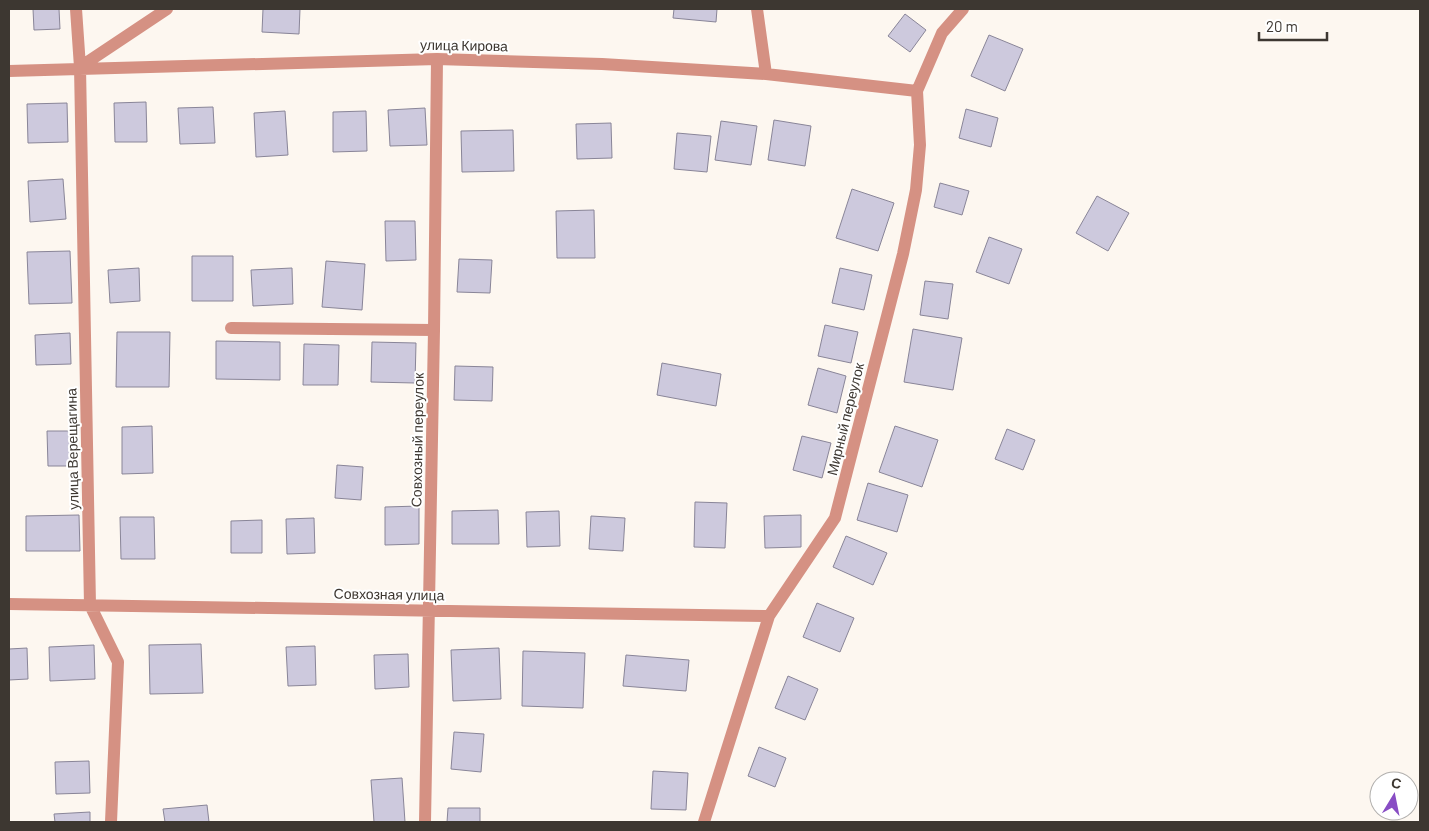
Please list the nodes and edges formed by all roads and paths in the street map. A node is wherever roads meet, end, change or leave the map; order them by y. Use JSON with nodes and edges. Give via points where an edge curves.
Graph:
{"nodes":[{"id":1,"x":76,"y":9,"type":"edge"},
{"id":2,"x":167,"y":9,"type":"edge"},
{"id":3,"x":757,"y":9,"type":"edge"},
{"id":4,"x":963,"y":9,"type":"edge"},
{"id":5,"x":437,"y":59,"type":"junction"},
{"id":6,"x":80,"y":68,"type":"junction"},
{"id":7,"x":9,"y":71,"type":"edge"},
{"id":8,"x":766,"y":74,"type":"junction"},
{"id":9,"x":917,"y":92,"type":"junction"},
{"id":10,"x":231,"y":328,"type":"dead end"},
{"id":11,"x":434,"y":330,"type":"junction"},
{"id":12,"x":9,"y":604,"type":"edge"},
{"id":13,"x":90,"y":605,"type":"junction"},
{"id":14,"x":430,"y":609,"type":"junction"},
{"id":15,"x":769,"y":616,"type":"junction"},
{"id":16,"x":111,"y":822,"type":"edge"},
{"id":17,"x":425,"y":822,"type":"edge"},
{"id":18,"x":704,"y":822,"type":"edge"}],
"edges":[{"from":1,"to":6,"type":"street","name":"улица Верещагина"},
{"from":2,"to":6,"type":"street"},
{"from":3,"to":8,"type":"street"},
{"from":4,"to":9,"type":"street","name":"Мирный переулок","via":[[942,33]]},
{"from":5,"to":6,"type":"street","name":"улица Кирова"},
{"from":5,"to":8,"type":"street","name":"улица Кирова","via":[[602,64]]},
{"from":5,"to":11,"type":"street","name":"Совхозный переулок"},
{"from":6,"to":7,"type":"street","name":"улица Кирова"},
{"from":6,"to":13,"type":"street","name":"улица Верещагина"},
{"from":8,"to":9,"type":"street","name":"улица Кирова"},
{"from":9,"to":15,"type":"street","name":"Мирный переулок","via":[[920,145],[914,200],[835,518]]},
{"from":10,"to":11,"type":"street"},
{"from":11,"to":14,"type":"street","name":"Совхозный переулок"},
{"from":12,"to":13,"type":"street","name":"Совхозная улица"},
{"from":13,"to":14,"type":"street","name":"Совхозная улица"},
{"from":13,"to":16,"type":"street","name":"улица Верещагина","via":[[118,662]]},
{"from":14,"to":15,"type":"street","name":"Совхозная улица"},
{"from":14,"to":17,"type":"street","name":"Совхозный переулок"},
{"from":15,"to":18,"type":"street","name":"Мирный переулок"}]}
